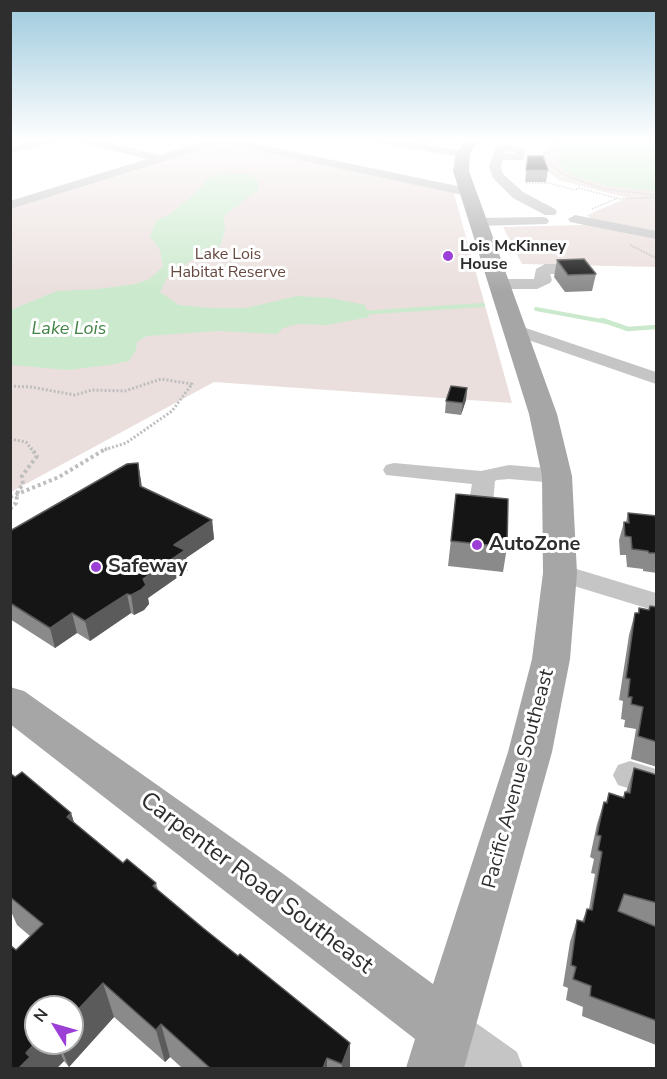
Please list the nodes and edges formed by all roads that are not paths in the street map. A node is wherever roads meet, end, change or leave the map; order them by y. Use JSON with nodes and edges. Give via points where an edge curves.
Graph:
{"nodes":[{"id":1,"x":57,"y":191,"type":"edge"},
{"id":2,"x":464,"y":191,"type":"edge"},
{"id":3,"x":514,"y":191,"type":"edge"},
{"id":4,"x":467,"y":192,"type":"joint"},
{"id":5,"x":10,"y":206,"type":"edge"},
{"id":6,"x":558,"y":220,"type":"junction"},
{"id":7,"x":478,"y":222,"type":"junction"},
{"id":8,"x":657,"y":235,"type":"edge"},
{"id":9,"x":577,"y":269,"type":"edge"},
{"id":10,"x":499,"y":284,"type":"junction"},
{"id":11,"x":514,"y":329,"type":"junction"},
{"id":12,"x":657,"y":378,"type":"edge"},
{"id":13,"x":394,"y":470,"type":"dead end"},
{"id":14,"x":557,"y":476,"type":"junction"},
{"id":15,"x":484,"y":478,"type":"junction"},
{"id":16,"x":481,"y":502,"type":"edge"},
{"id":17,"x":560,"y":573,"type":"junction"},
{"id":18,"x":657,"y":602,"type":"edge"},
{"id":19,"x":16,"y":713,"type":"edge"},
{"id":20,"x":441,"y":1048,"type":"edge"},
{"id":21,"x":501,"y":1068,"type":"edge"}],
"edges":[{"from":1,"to":5,"type":"street"},
{"from":2,"to":4,"type":"street"},
{"from":3,"to":6,"type":"street"},
{"from":4,"to":7,"type":"main road","name":"Pacific Avenue Southeast"},
{"from":6,"to":7,"type":"street"},
{"from":6,"to":8,"type":"street"},
{"from":7,"to":10,"type":"main road","name":"Pacific Avenue Southeast"},
{"from":9,"to":10,"type":"street","via":[[545,269],[544,280],[537,284]]},
{"from":10,"to":11,"type":"main road","name":"Pacific Avenue Southeast"},
{"from":11,"to":12,"type":"street"},
{"from":11,"to":14,"type":"main road","name":"Pacific Avenue Southeast","via":[[543,414]]},
{"from":13,"to":15,"type":"street"},
{"from":14,"to":15,"type":"street","via":[[509,472]]},
{"from":14,"to":17,"type":"main road","name":"Pacific Avenue Southeast"},
{"from":15,"to":16,"type":"street"},
{"from":17,"to":18,"type":"street"},
{"from":17,"to":20,"type":"main road","name":"Pacific Avenue Southeast","via":[[551,659],[530,752]]},
{"from":19,"to":20,"type":"main road","name":"Carpenter Road Southeast","via":[[264,889]]},
{"from":20,"to":21,"type":"street","name":"Carpenter Road Southeast"}]}
